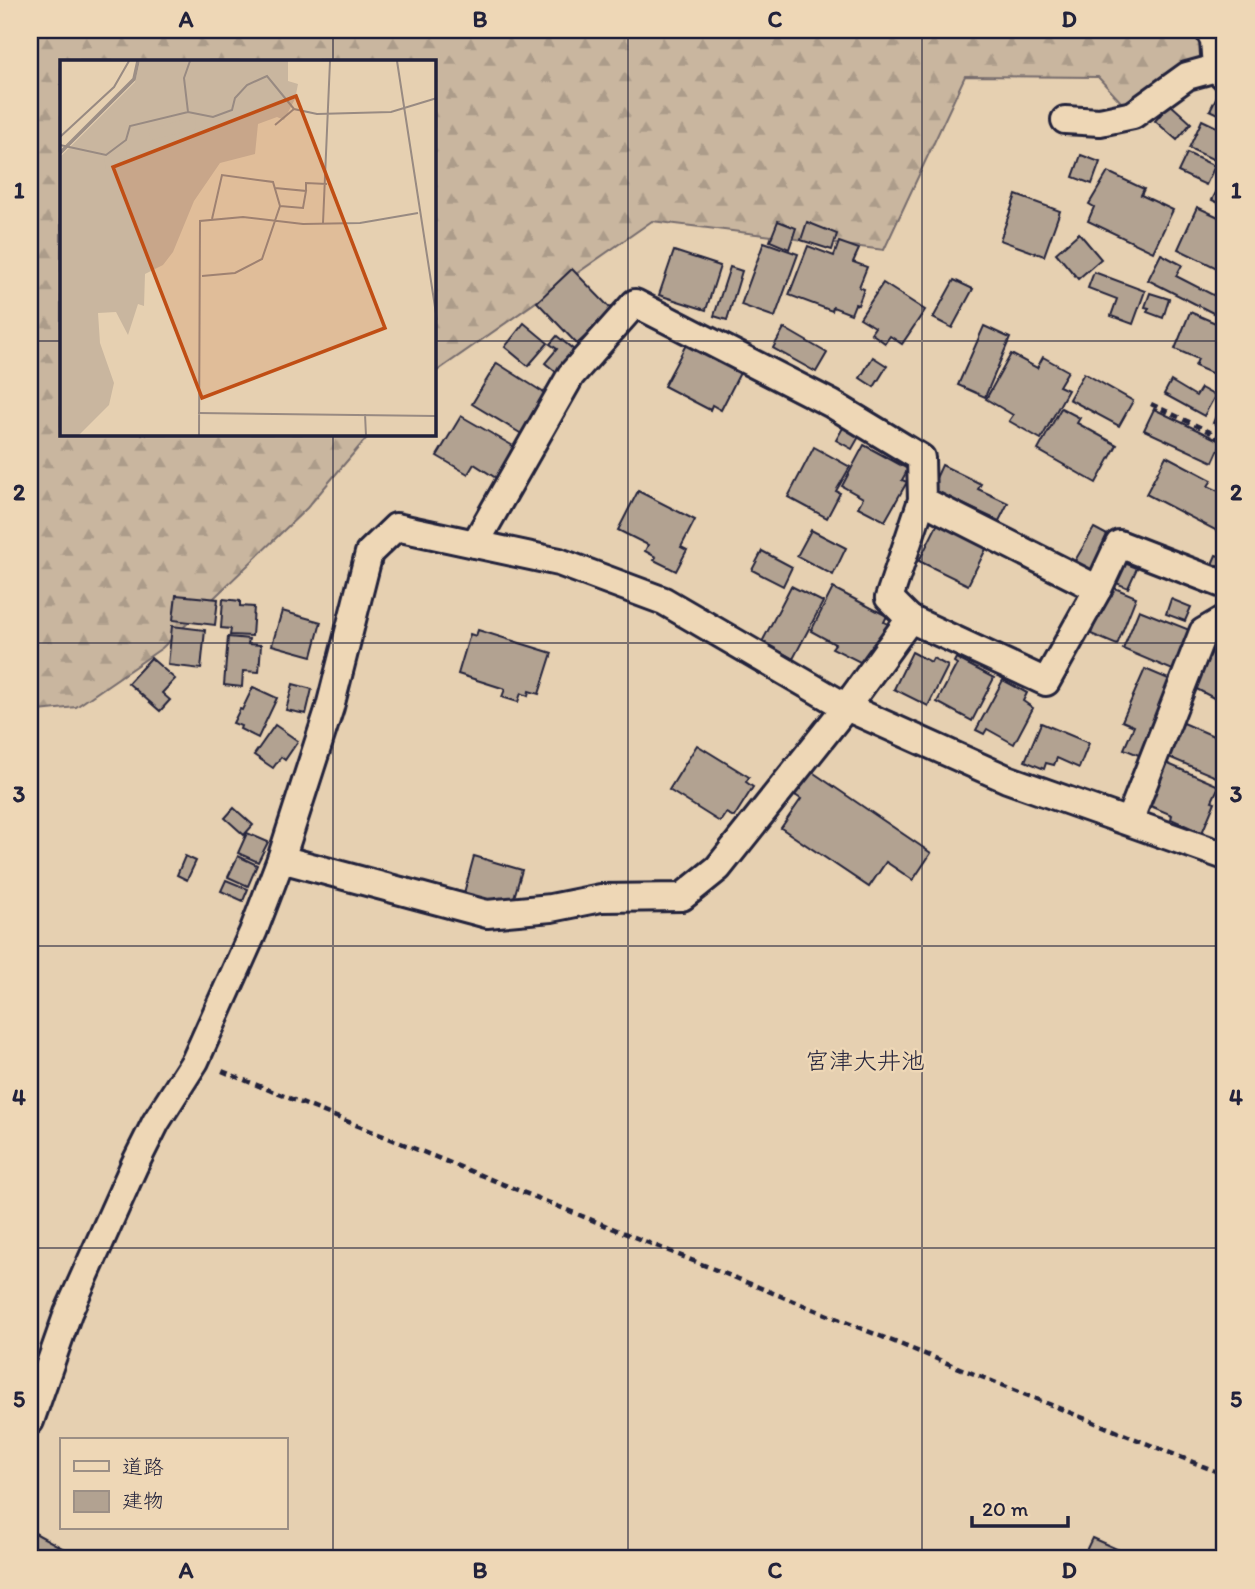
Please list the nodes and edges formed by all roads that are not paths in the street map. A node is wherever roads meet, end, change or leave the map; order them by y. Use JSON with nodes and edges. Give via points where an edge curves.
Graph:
{"nodes":[{"id":1,"x":1209,"y":30,"type":"edge"},
{"id":2,"x":1221,"y":72,"type":"edge"},
{"id":3,"x":1065,"y":120,"type":"dead end"},
{"id":4,"x":922,"y":500,"type":"junction"},
{"id":5,"x":475,"y":544,"type":"junction"},
{"id":6,"x":1225,"y":586,"type":"edge"},
{"id":7,"x":1098,"y":589,"type":"junction"},
{"id":8,"x":910,"y":619,"type":"junction"},
{"id":9,"x":1225,"y":619,"type":"edge"},
{"id":10,"x":846,"y":707,"type":"junction"},
{"id":11,"x":1129,"y":821,"type":"junction"},
{"id":12,"x":1225,"y":856,"type":"edge"},
{"id":13,"x":281,"y":859,"type":"junction"},
{"id":14,"x":30,"y":1421,"type":"edge"}],
"edges":[{"from":1,"to":2,"type":"street"},
{"from":2,"to":3,"type":"street","via":[[1187,76],[1133,115],[1100,122]]},
{"from":4,"to":5,"type":"street","via":[[921,458],[832,404],[635,303],[571,375]]},
{"from":4,"to":7,"type":"street"},
{"from":4,"to":8,"type":"street","via":[[889,598]]},
{"from":5,"to":10,"type":"street","via":[[559,562],[664,601]]},
{"from":5,"to":13,"type":"street","via":[[396,527],[369,553],[330,707]]},
{"from":6,"to":7,"type":"street","via":[[1119,544]]},
{"from":7,"to":8,"type":"street","via":[[1046,682]]},
{"from":8,"to":10,"type":"street"},
{"from":9,"to":11,"type":"street","via":[[1203,632]]},
{"from":10,"to":11,"type":"street","via":[[1007,779]]},
{"from":10,"to":13,"type":"street","via":[[718,869],[682,897],[601,898],[486,914]]},
{"from":11,"to":12,"type":"street"},
{"from":13,"to":14,"type":"street","via":[[195,1060],[156,1122],[68,1313]]}]}
